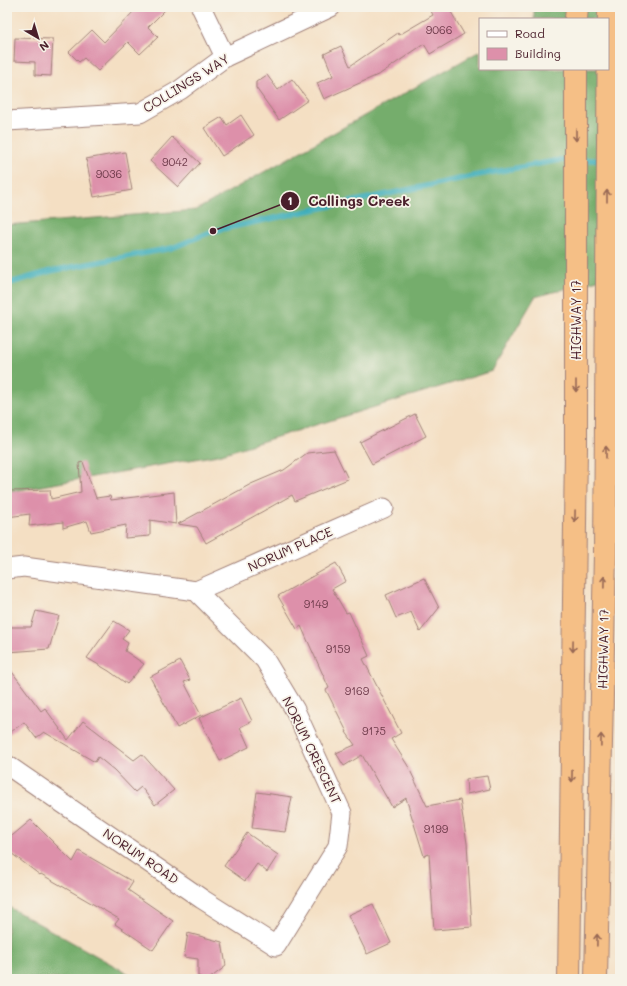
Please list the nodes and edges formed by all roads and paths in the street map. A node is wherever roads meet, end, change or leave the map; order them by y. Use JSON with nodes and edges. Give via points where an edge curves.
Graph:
{"nodes":[{"id":1,"x":201,"y":7,"type":"edge"},
{"id":2,"x":331,"y":7,"type":"edge"},
{"id":3,"x":576,"y":7,"type":"edge"},
{"id":4,"x":609,"y":7,"type":"edge"},
{"id":5,"x":576,"y":18,"type":"edge"},
{"id":6,"x":609,"y":18,"type":"edge"},
{"id":7,"x":225,"y":57,"type":"junction"},
{"id":8,"x":576,"y":70,"type":"edge"},
{"id":9,"x":608,"y":70,"type":"edge"},
{"id":10,"x":7,"y":121,"type":"edge"},
{"id":11,"x":384,"y":508,"type":"dead end"},
{"id":12,"x":7,"y":569,"type":"edge"},
{"id":13,"x":196,"y":591,"type":"junction"},
{"id":14,"x":7,"y":765,"type":"edge"},
{"id":15,"x":276,"y":946,"type":"joint"},
{"id":16,"x":569,"y":979,"type":"edge"},
{"id":17,"x":596,"y":979,"type":"edge"}],
"edges":[{"from":1,"to":7,"type":"street"},
{"from":2,"to":7,"type":"street","name":"COLLINGS WAY"},
{"from":3,"to":5,"type":"highway"},
{"from":6,"to":4,"type":"highway","name":"HIGHWAY 17","one_way":true},
{"from":7,"to":10,"type":"street","name":"COLLINGS WAY","via":[[180,90],[140,113]]},
{"from":8,"to":16,"type":"highway","name":"HIGHWAY 17","one_way":true,"via":[[576,448]]},
{"from":17,"to":9,"type":"highway","name":"HIGHWAY 17","one_way":true,"via":[[605,560]]},
{"from":11,"to":13,"type":"street","name":"NORUM PLACE"},
{"from":12,"to":13,"type":"street","via":[[24,567]]},
{"from":13,"to":15,"type":"street","name":"NORUM CRESCENT","via":[[265,660],[295,710],[342,812],[338,846]]},
{"from":14,"to":15,"type":"street","name":"NORUM ROAD","via":[[202,899]]}]}
